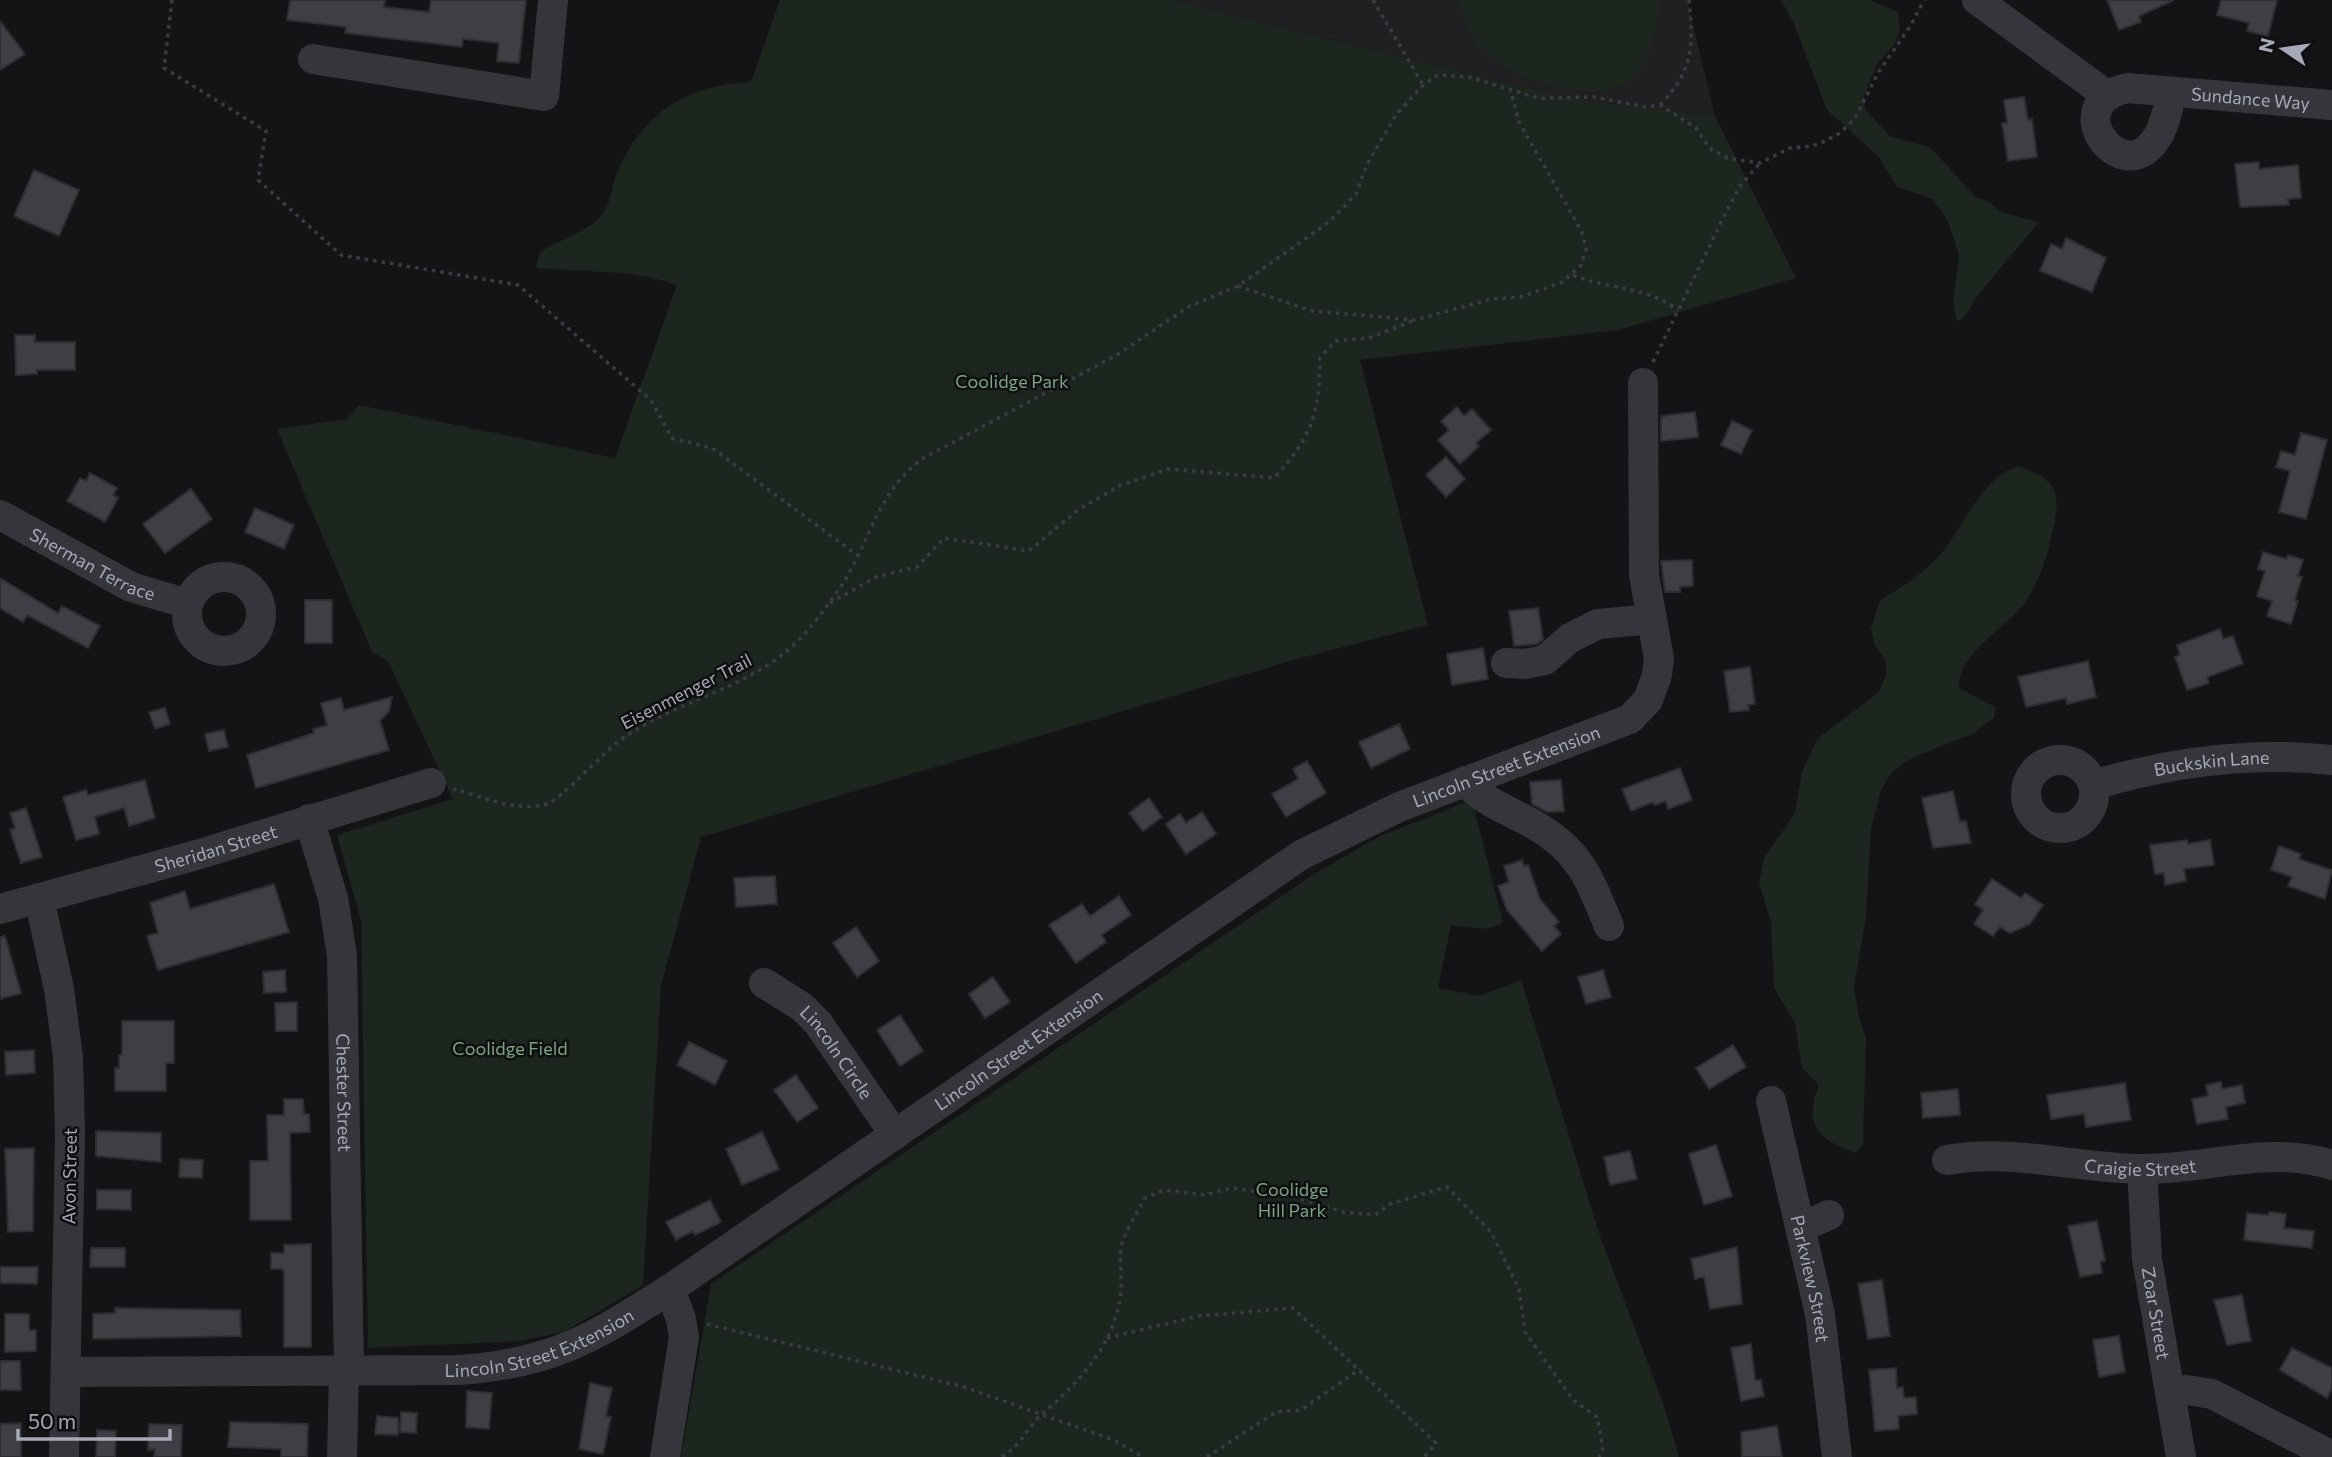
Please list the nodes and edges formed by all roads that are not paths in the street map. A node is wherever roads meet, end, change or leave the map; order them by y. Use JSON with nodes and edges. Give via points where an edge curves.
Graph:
{"nodes":[{"id":1,"x":553,"y":0,"type":"edge"},
{"id":2,"x":1977,"y":0,"type":"edge"},
{"id":3,"x":313,"y":59,"type":"dead end"},
{"id":4,"x":2172,"y":93,"type":"junction"},
{"id":5,"x":2108,"y":96,"type":"junction"},
{"id":6,"x":2332,"y":105,"type":"edge"},
{"id":7,"x":1643,"y":383,"type":"road end"},
{"id":8,"x":0,"y":515,"type":"edge"},
{"id":9,"x":188,"y":604,"type":"dead end"},
{"id":10,"x":1652,"y":620,"type":"junction"},
{"id":11,"x":1506,"y":663,"type":"dead end"},
{"id":12,"x":2332,"y":760,"type":"edge"},
{"id":13,"x":1465,"y":781,"type":"junction"},
{"id":14,"x":431,"y":783,"type":"road end"},
{"id":15,"x":2092,"y":785,"type":"dead end"},
{"id":16,"x":309,"y":819,"type":"junction"},
{"id":17,"x":39,"y":898,"type":"junction"},
{"id":18,"x":0,"y":909,"type":"edge"},
{"id":19,"x":1609,"y":926,"type":"dead end"},
{"id":20,"x":764,"y":984,"type":"dead end"},
{"id":21,"x":1771,"y":1101,"type":"dead end"},
{"id":22,"x":895,"y":1135,"type":"junction"},
{"id":23,"x":1947,"y":1160,"type":"dead end"},
{"id":24,"x":2332,"y":1165,"type":"edge"},
{"id":25,"x":2142,"y":1169,"type":"junction"},
{"id":26,"x":1829,"y":1215,"type":"dead end"},
{"id":27,"x":1802,"y":1227,"type":"junction"},
{"id":28,"x":670,"y":1289,"type":"junction"},
{"id":29,"x":66,"y":1372,"type":"junction"},
{"id":30,"x":346,"y":1372,"type":"junction"},
{"id":31,"x":2170,"y":1391,"type":"junction"},
{"id":32,"x":2332,"y":1456,"type":"edge"},
{"id":33,"x":64,"y":1457,"type":"edge"},
{"id":34,"x":342,"y":1457,"type":"edge"},
{"id":35,"x":665,"y":1457,"type":"edge"},
{"id":36,"x":1838,"y":1457,"type":"edge"},
{"id":37,"x":2181,"y":1457,"type":"edge"}],
"edges":[{"from":1,"to":3,"type":"street","via":[[544,96]]},
{"from":2,"to":5,"type":"street"},
{"from":4,"to":5,"type":"street","name":"Sundance Way","via":[[2128,88]]},
{"from":4,"to":5,"type":"street","name":"Sundance Way","via":[[2159,135],[2146,150],[2135,154],[2112,150],[2101,140],[2096,116]]},
{"from":4,"to":6,"type":"street","name":"Sundance Way"},
{"from":7,"to":10,"type":"street","name":"Lincoln Street Extension","via":[[1642,536]]},
{"from":8,"to":9,"type":"street","name":"Sherman Terrace","via":[[131,587]]},
{"from":10,"to":11,"type":"street","via":[[1598,624],[1570,638],[1545,660]]},
{"from":10,"to":13,"type":"street","name":"Lincoln Street Extension","via":[[1657,675],[1640,711],[1620,725]]},
{"from":12,"to":15,"type":"street","name":"Buckskin Lane","via":[[2224,759],[2165,766]]},
{"from":13,"to":19,"type":"street","via":[[1477,794],[1536,826],[1570,852],[1583,866]]},
{"from":13,"to":22,"type":"street","name":"Lincoln Street Extension","via":[[1373,818],[1279,869]]},
{"from":14,"to":16,"type":"street","name":"Sheridan Street"},
{"from":16,"to":17,"type":"street","name":"Sheridan Street"},
{"from":16,"to":30,"type":"street","name":"Chester Street","via":[[333,898],[342,956]]},
{"from":17,"to":18,"type":"street","name":"Sheridan Street"},
{"from":17,"to":29,"type":"street","name":"Avon Street","via":[[60,989],[68,1057]]},
{"from":20,"to":22,"type":"street","name":"Lincoln Circle","via":[[793,1000],[818,1023]]},
{"from":21,"to":27,"type":"street","name":"Parkview Street"},
{"from":22,"to":28,"type":"street","name":"Lincoln Street Extension"},
{"from":23,"to":25,"type":"street","name":"Craigie Street","via":[[1998,1154]]},
{"from":24,"to":25,"type":"street","name":"Craigie Street","via":[[2270,1155]]},
{"from":25,"to":31,"type":"street","name":"Zoar Street","via":[[2147,1259]]},
{"from":26,"to":27,"type":"street"},
{"from":27,"to":36,"type":"street","name":"Parkview Street","via":[[1820,1314]]},
{"from":28,"to":30,"type":"street","name":"Lincoln Street Extension","via":[[599,1333],[533,1361],[458,1370]]},
{"from":28,"to":35,"type":"street","via":[[681,1319],[682,1357]]},
{"from":29,"to":30,"type":"street","name":"Lincoln Street Extension"},
{"from":29,"to":33,"type":"street","name":"Avon Street"},
{"from":30,"to":34,"type":"street","name":"Chester Street"},
{"from":31,"to":32,"type":"street","via":[[2212,1394]]},
{"from":31,"to":37,"type":"street","name":"Zoar Street"}]}
